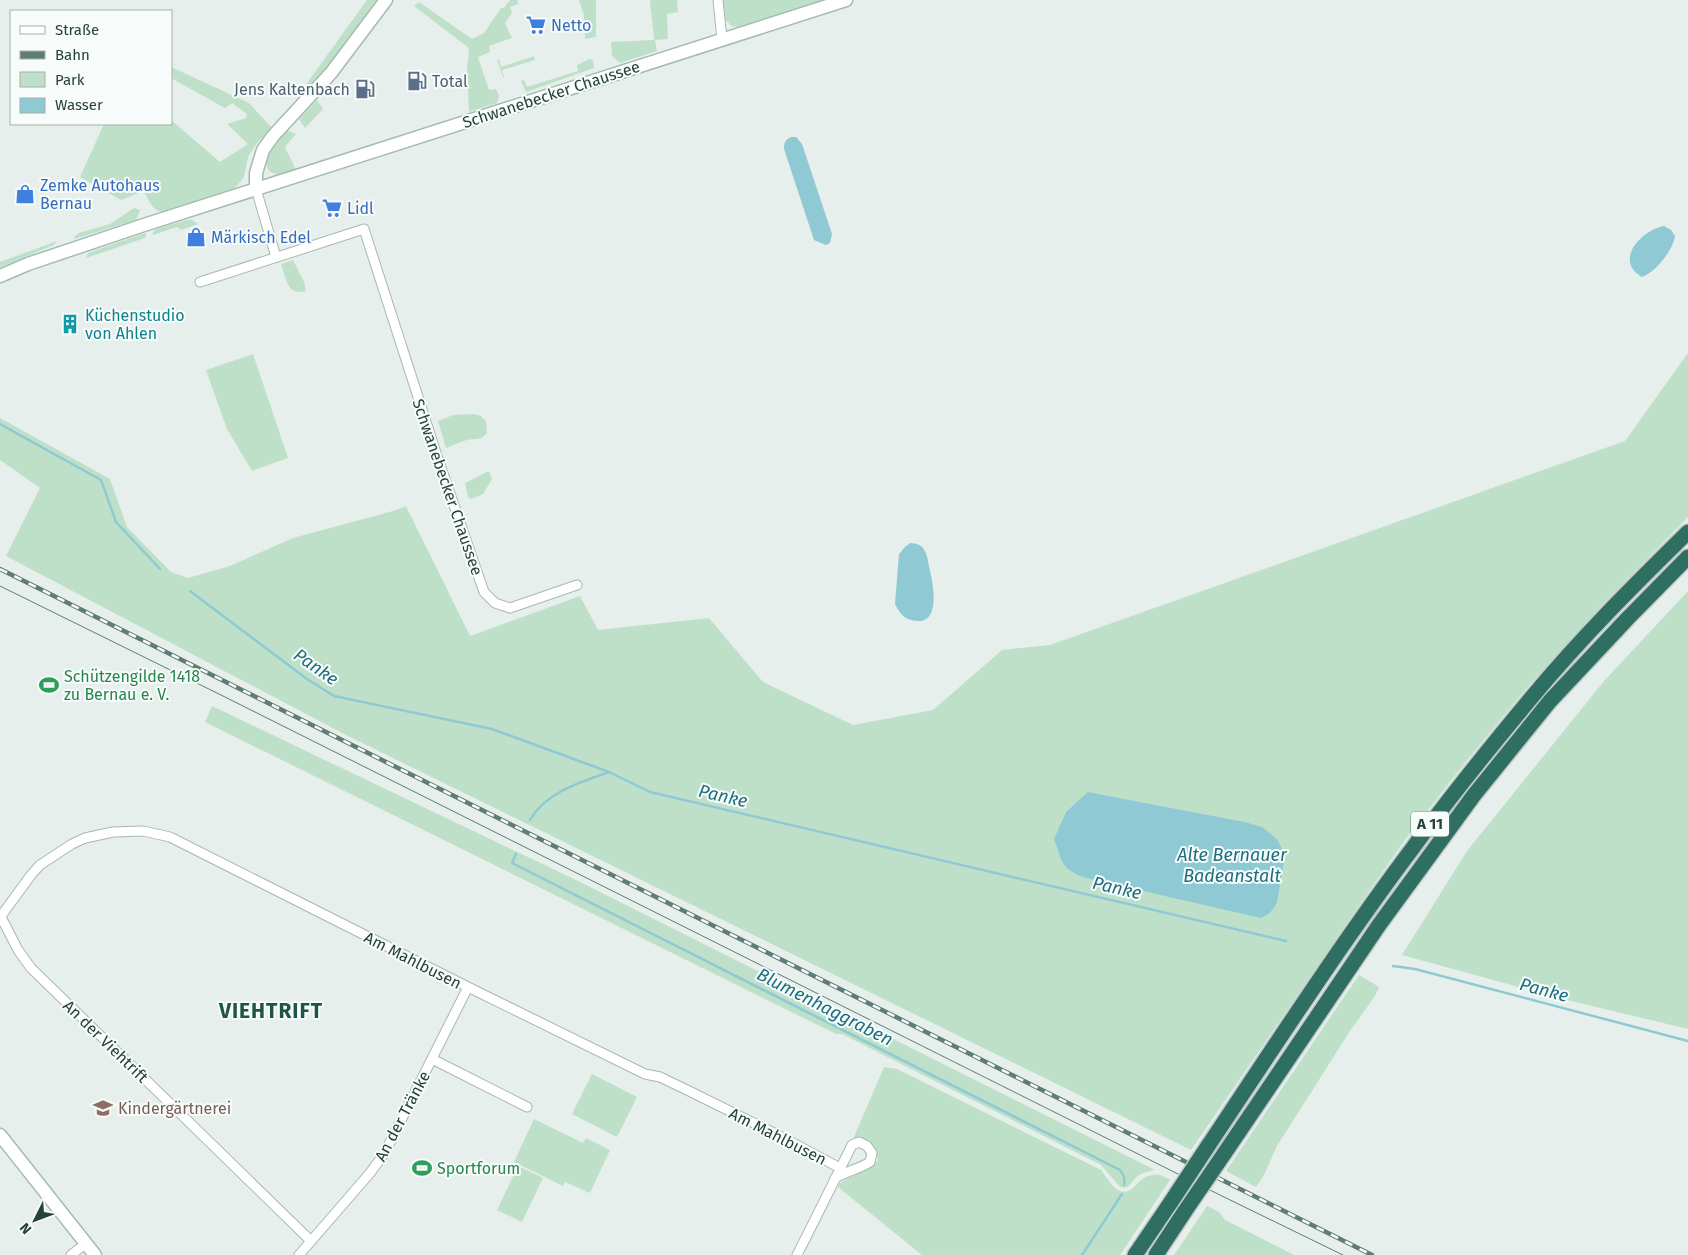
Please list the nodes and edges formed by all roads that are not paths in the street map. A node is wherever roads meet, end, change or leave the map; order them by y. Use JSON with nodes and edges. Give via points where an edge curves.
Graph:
{"nodes":[{"id":1,"x":386,"y":0,"type":"edge"},
{"id":2,"x":718,"y":0,"type":"edge"},
{"id":3,"x":846,"y":0,"type":"edge"},
{"id":4,"x":722,"y":40,"type":"junction"},
{"id":5,"x":256,"y":189,"type":"junction"},
{"id":6,"x":276,"y":257,"type":"junction"},
{"id":7,"x":0,"y":276,"type":"edge"},
{"id":8,"x":200,"y":282,"type":"dead end"},
{"id":9,"x":1688,"y":532,"type":"edge"},
{"id":10,"x":1688,"y":557,"type":"edge"},
{"id":11,"x":577,"y":585,"type":"dead end"},
{"id":12,"x":0,"y":915,"type":"edge"},
{"id":13,"x":468,"y":987,"type":"junction"},
{"id":14,"x":432,"y":1059,"type":"junction"},
{"id":15,"x":527,"y":1107,"type":"dead end"},
{"id":16,"x":0,"y":1135,"type":"edge"},
{"id":17,"x":840,"y":1168,"type":"junction"},
{"id":18,"x":835,"y":1178,"type":"junction"},
{"id":19,"x":311,"y":1241,"type":"junction"},
{"id":20,"x":86,"y":1244,"type":"junction"},
{"id":21,"x":71,"y":1255,"type":"edge"},
{"id":22,"x":95,"y":1255,"type":"edge"},
{"id":23,"x":299,"y":1255,"type":"edge"},
{"id":24,"x":797,"y":1255,"type":"edge"},
{"id":25,"x":1136,"y":1255,"type":"edge"},
{"id":26,"x":1156,"y":1255,"type":"edge"}],
"edges":[{"from":1,"to":5,"type":"main road","via":[[331,73],[263,150],[256,173]]},
{"from":2,"to":4,"type":"street"},
{"from":3,"to":4,"type":"main road","name":"Schwanebecker Chaussee"},
{"from":4,"to":5,"type":"main road","name":"Schwanebecker Chaussee"},
{"from":5,"to":6,"type":"street"},
{"from":5,"to":7,"type":"main road","name":"Schwanebecker Chaussee"},
{"from":6,"to":8,"type":"street","name":"Schwanebecker Chaussee"},
{"from":6,"to":11,"type":"street","name":"Schwanebecker Chaussee","via":[[364,229],[436,456],[484,592],[495,603],[510,608]]},
{"from":9,"to":25,"type":"highway","number":"A 11","bridge":true,"via":[[1612,608],[1532,696],[1437,816],[1356,927]]},
{"from":10,"to":26,"type":"highway","number":"A 11","bridge":true,"via":[[1550,700],[1474,795],[1379,925]]},
{"from":12,"to":13,"type":"street","name":"Am Mahlbusen","via":[[40,865],[72,844],[87,837],[113,832],[143,831],[170,837]]},
{"from":12,"to":19,"type":"street","name":"An der Viehtrift","via":[[31,968]]},
{"from":13,"to":14,"type":"street","name":"An der Tränke"},
{"from":13,"to":17,"type":"street","name":"Am Mahlbusen","via":[[645,1074],[660,1077],[732,1112]]},
{"from":14,"to":15,"type":"street"},
{"from":14,"to":19,"type":"street","name":"An der Tränke","via":[[378,1162]]},
{"from":16,"to":20,"type":"main road"},
{"from":17,"to":18,"type":"street"},
{"from":17,"to":18,"type":"street","via":[[852,1145],[859,1142],[872,1153],[870,1162]]},
{"from":18,"to":24,"type":"street"},
{"from":19,"to":23,"type":"street","name":"An der Tränke"},
{"from":20,"to":21,"type":"street"},
{"from":20,"to":22,"type":"main road"}]}
